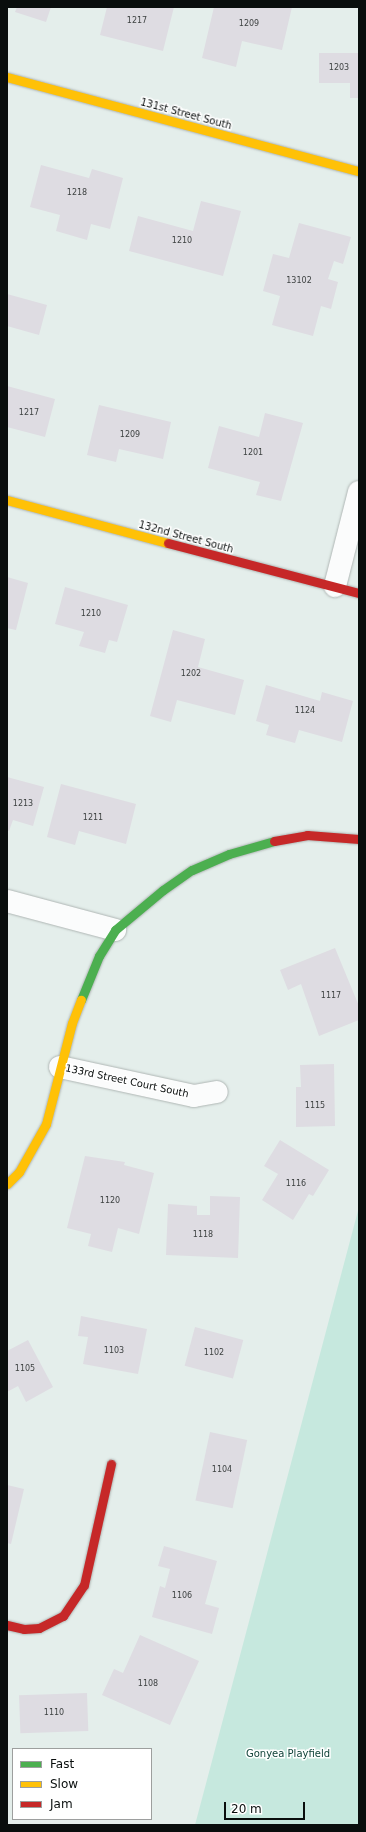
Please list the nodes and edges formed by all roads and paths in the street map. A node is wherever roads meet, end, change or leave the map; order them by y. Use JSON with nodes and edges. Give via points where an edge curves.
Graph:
{"nodes":[{"id":1,"x":7,"y":77,"type":"edge"},
{"id":2,"x":359,"y":171,"type":"edge"},
{"id":3,"x":359,"y":492,"type":"edge"},
{"id":4,"x":7,"y":500,"type":"edge"},
{"id":5,"x":335,"y":586,"type":"junction"},
{"id":6,"x":359,"y":593,"type":"edge"},
{"id":7,"x":359,"y":839,"type":"edge"},
{"id":8,"x":7,"y":901,"type":"edge"},
{"id":9,"x":115,"y":930,"type":"junction"},
{"id":10,"x":60,"y":1067,"type":"junction"},
{"id":11,"x":217,"y":1092,"type":"dead end"},
{"id":12,"x":7,"y":1184,"type":"edge"},
{"id":13,"x":111,"y":1464,"type":"dead end"},
{"id":14,"x":7,"y":1625,"type":"edge"}],
"edges":[{"from":1,"to":2,"type":"street","name":"131st Street South"},
{"from":3,"to":5,"type":"street"},
{"from":4,"to":5,"type":"street","name":"132nd Street South"},
{"from":5,"to":6,"type":"street","name":"132nd Street South"},
{"from":7,"to":9,"type":"street","via":[[307,835],[229,854],[192,870]]},
{"from":8,"to":9,"type":"street"},
{"from":9,"to":10,"type":"street","via":[[99,956],[72,1023]]},
{"from":10,"to":11,"type":"street","name":"133rd Street Court South","via":[[194,1096]]},
{"from":10,"to":12,"type":"street","via":[[46,1124],[39,1140],[19,1172]]},
{"from":13,"to":14,"type":"street","via":[[84,1584],[63,1616],[39,1628],[24,1629]]}]}
